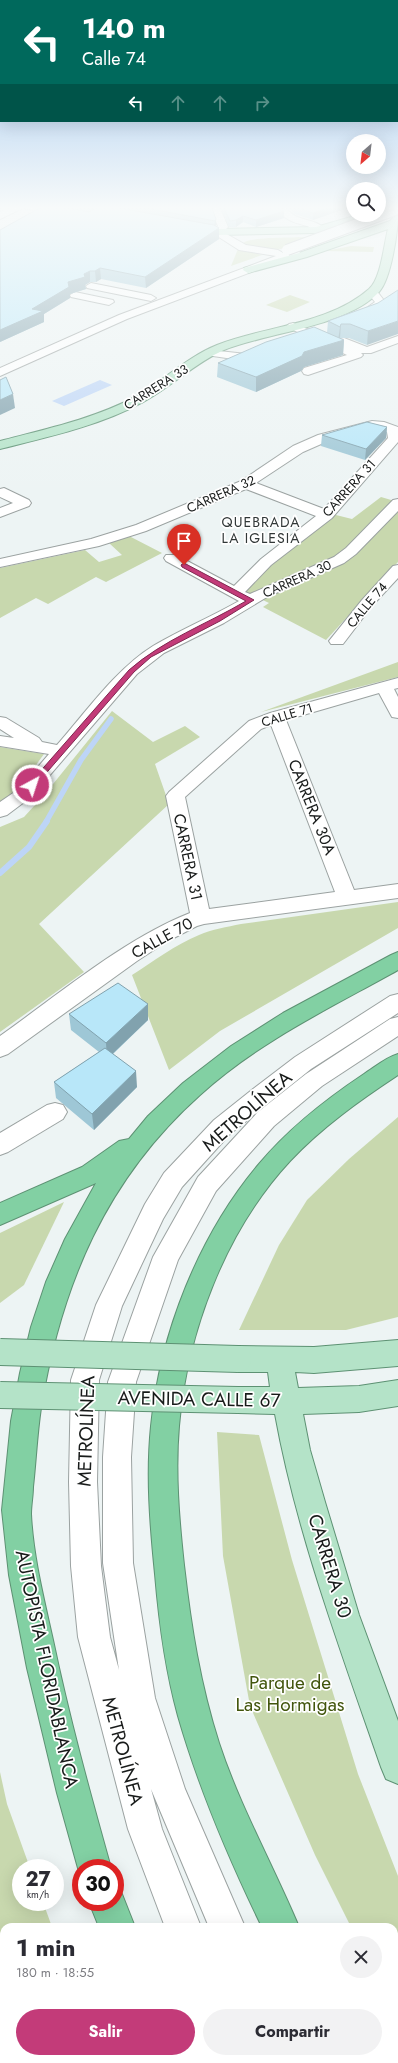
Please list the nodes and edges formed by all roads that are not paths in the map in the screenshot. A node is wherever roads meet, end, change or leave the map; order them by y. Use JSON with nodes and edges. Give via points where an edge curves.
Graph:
{"nodes":[{"id":1,"x":110,"y":302,"type":"edge"},
{"id":2,"x":135,"y":302,"type":"edge"},
{"id":3,"x":162,"y":302,"type":"edge"},
{"id":4,"x":356,"y":302,"type":"edge"},
{"id":5,"x":380,"y":302,"type":"edge"},
{"id":6,"x":124,"y":305,"type":"junction"},
{"id":7,"x":348,"y":323,"type":"edge"},
{"id":8,"x":298,"y":324,"type":"junction"},
{"id":9,"x":322,"y":332,"type":"junction"},
{"id":10,"x":398,"y":339,"type":"edge"},
{"id":11,"x":300,"y":340,"type":"edge"},
{"id":12,"x":269,"y":350,"type":"edge"},
{"id":13,"x":210,"y":353,"type":"junction"},
{"id":14,"x":0,"y":363,"type":"edge"},
{"id":15,"x":308,"y":371,"type":"edge"},
{"id":16,"x":0,"y":372,"type":"edge"},
{"id":17,"x":386,"y":424,"type":"joint"},
{"id":18,"x":0,"y":446,"type":"edge"},
{"id":19,"x":246,"y":484,"type":"junction"},
{"id":20,"x":0,"y":492,"type":"edge"},
{"id":21,"x":398,"y":503,"type":"edge"},
{"id":22,"x":0,"y":513,"type":"edge"},
{"id":23,"x":327,"y":515,"type":"junction"},
{"id":24,"x":171,"y":558,"type":"dead end"},
{"id":25,"x":0,"y":563,"type":"edge"},
{"id":26,"x":262,"y":566,"type":"junction"},
{"id":27,"x":398,"y":568,"type":"edge"},
{"id":28,"x":293,"y":579,"type":"junction"},
{"id":29,"x":236,"y":593,"type":"junction"},
{"id":30,"x":250,"y":600,"type":"junction"},
{"id":31,"x":337,"y":642,"type":"dead end"},
{"id":32,"x":391,"y":685,"type":"edge"},
{"id":33,"x":398,"y":713,"type":"edge"},
{"id":34,"x":276,"y":717,"type":"junction"},
{"id":35,"x":0,"y":722,"type":"edge"},
{"id":36,"x":0,"y":741,"type":"edge"},
{"id":37,"x":53,"y":750,"type":"junction"},
{"id":38,"x":175,"y":796,"type":"joint"},
{"id":39,"x":0,"y":812,"type":"edge"},
{"id":40,"x":398,"y":891,"type":"edge"},
{"id":41,"x":347,"y":898,"type":"junction"},
{"id":42,"x":201,"y":917,"type":"junction"},
{"id":43,"x":398,"y":960,"type":"edge"},
{"id":44,"x":398,"y":1002,"type":"edge"},
{"id":45,"x":398,"y":1025,"type":"edge"},
{"id":46,"x":0,"y":1048,"type":"edge"},
{"id":47,"x":398,"y":1063,"type":"edge"},
{"id":48,"x":54,"y":1112,"type":"dead end"},
{"id":49,"x":144,"y":1136,"type":"junction"},
{"id":50,"x":0,"y":1146,"type":"edge"},
{"id":51,"x":0,"y":1214,"type":"edge"},
{"id":52,"x":0,"y":1352,"type":"edge"},
{"id":53,"x":398,"y":1353,"type":"edge"},
{"id":54,"x":279,"y":1360,"type":"junction"},
{"id":55,"x":398,"y":1393,"type":"edge"},
{"id":56,"x":0,"y":1395,"type":"edge"},
{"id":57,"x":286,"y":1400,"type":"junction"},
{"id":58,"x":398,"y":1767,"type":"edge"},
{"id":59,"x":91,"y":1859,"type":"edge"},
{"id":60,"x":110,"y":1911,"type":"edge"},
{"id":61,"x":115,"y":1923,"type":"edge"},
{"id":62,"x":181,"y":1923,"type":"edge"},
{"id":63,"x":225,"y":1923,"type":"edge"},
{"id":64,"x":279,"y":1923,"type":"edge"}],
"edges":[{"from":1,"to":6,"type":"street"},
{"from":2,"to":6,"type":"street"},
{"from":3,"to":16,"type":"street"},
{"from":4,"to":8,"type":"main road","name":"CARRERA 33","via":[[343,311]]},
{"from":5,"to":7,"type":"street"},
{"from":6,"to":14,"type":"street"},
{"from":8,"to":9,"type":"street"},
{"from":8,"to":13,"type":"main road","name":"CARRERA 33","via":[[234,342]]},
{"from":9,"to":10,"type":"street","via":[[367,351]]},
{"from":9,"to":11,"type":"street"},
{"from":9,"to":15,"type":"street","via":[[357,355]]},
{"from":12,"to":13,"type":"street","via":[[247,358]]},
{"from":13,"to":18,"type":"main road","name":"CARRERA 33","via":[[152,392],[121,409]]},
{"from":17,"to":19,"type":"street","name":"CARRERA 32","via":[[323,438],[308,444]]},
{"from":17,"to":23,"type":"street","name":"CARRERA 31","via":[[395,432],[394,439]]},
{"from":19,"to":23,"type":"street"},
{"from":19,"to":25,"type":"street","name":"CARRERA 32","via":[[124,534]]},
{"from":20,"to":22,"type":"street","via":[[24,503]]},
{"from":21,"to":28,"type":"street","name":"CARRERA 30","via":[[351,551],[329,565]]},
{"from":23,"to":26,"type":"street","name":"CARRERA 31"},
{"from":24,"to":29,"type":"street"},
{"from":26,"to":28,"type":"street"},
{"from":26,"to":29,"type":"street","name":"CARRERA 31"},
{"from":27,"to":31,"type":"street","name":"CALLE 74"},
{"from":28,"to":30,"type":"street","name":"CARRERA 30"},
{"from":29,"to":30,"type":"street"},
{"from":30,"to":37,"type":"street","name":"CARRERA 30","via":[[149,656]]},
{"from":32,"to":33,"type":"street"},
{"from":32,"to":34,"type":"street","name":"CALLE 71"},
{"from":34,"to":38,"type":"street","name":"CALLE 71","via":[[255,725]]},
{"from":34,"to":41,"type":"street","name":"CARRERA 30A"},
{"from":35,"to":37,"type":"street"},
{"from":36,"to":37,"type":"street"},
{"from":37,"to":39,"type":"street","name":"CARRERA 30","via":[[25,793]]},
{"from":38,"to":42,"type":"street","name":"CARRERA 31"},
{"from":40,"to":41,"type":"street","name":"CALLE 70"},
{"from":41,"to":42,"type":"street","name":"CALLE 70"},
{"from":42,"to":46,"type":"street","name":"CALLE 70","via":[[161,935],[100,975]]},
{"from":43,"to":49,"type":"highway","name":"AUTOPISTA FLORIDABLANCA","via":[[254,1041],[223,1062],[171,1107]]},
{"from":44,"to":62,"type":"street","name":"METROLÍNEA","via":[[303,1063],[261,1095],[222,1127],[173,1180],[154,1212],[109,1305],[85,1380],[83,1482],[86,1566],[94,1637],[145,1829]]},
{"from":45,"to":63,"type":"street","name":"METROLÍNEA","via":[[314,1080],[266,1119],[207,1184],[166,1257],[122,1382],[117,1457],[118,1563],[139,1698],[169,1792]]},
{"from":47,"to":64,"type":"highway","via":[[337,1103],[315,1122],[280,1156],[239,1209],[205,1276],[188,1321],[175,1365],[167,1409],[164,1528],[174,1620],[193,1714],[213,1777],[239,1840]]},
{"from":48,"to":50,"type":"street"},
{"from":49,"to":51,"type":"highway","via":[[91,1174]]},
{"from":49,"to":59,"type":"highway","name":"AUTOPISTA FLORIDABLANCA","via":[[98,1199],[60,1277],[45,1319],[31,1374],[22,1441],[17,1516],[29,1605],[69,1782]]},
{"from":52,"to":54,"type":"main road","bridge":true},
{"from":53,"to":54,"type":"main road","via":[[335,1359]]},
{"from":54,"to":57,"type":"main road","name":"CARRERA 30"},
{"from":55,"to":57,"type":"main road","name":"AVENIDA CALLE 67","via":[[364,1399]]},
{"from":56,"to":57,"type":"main road","name":"AVENIDA CALLE 67","bridge":true},
{"from":57,"to":58,"type":"main road","name":"CARRERA 30","via":[[296,1450],[344,1615]]},
{"from":60,"to":61,"type":"highway"}]}
